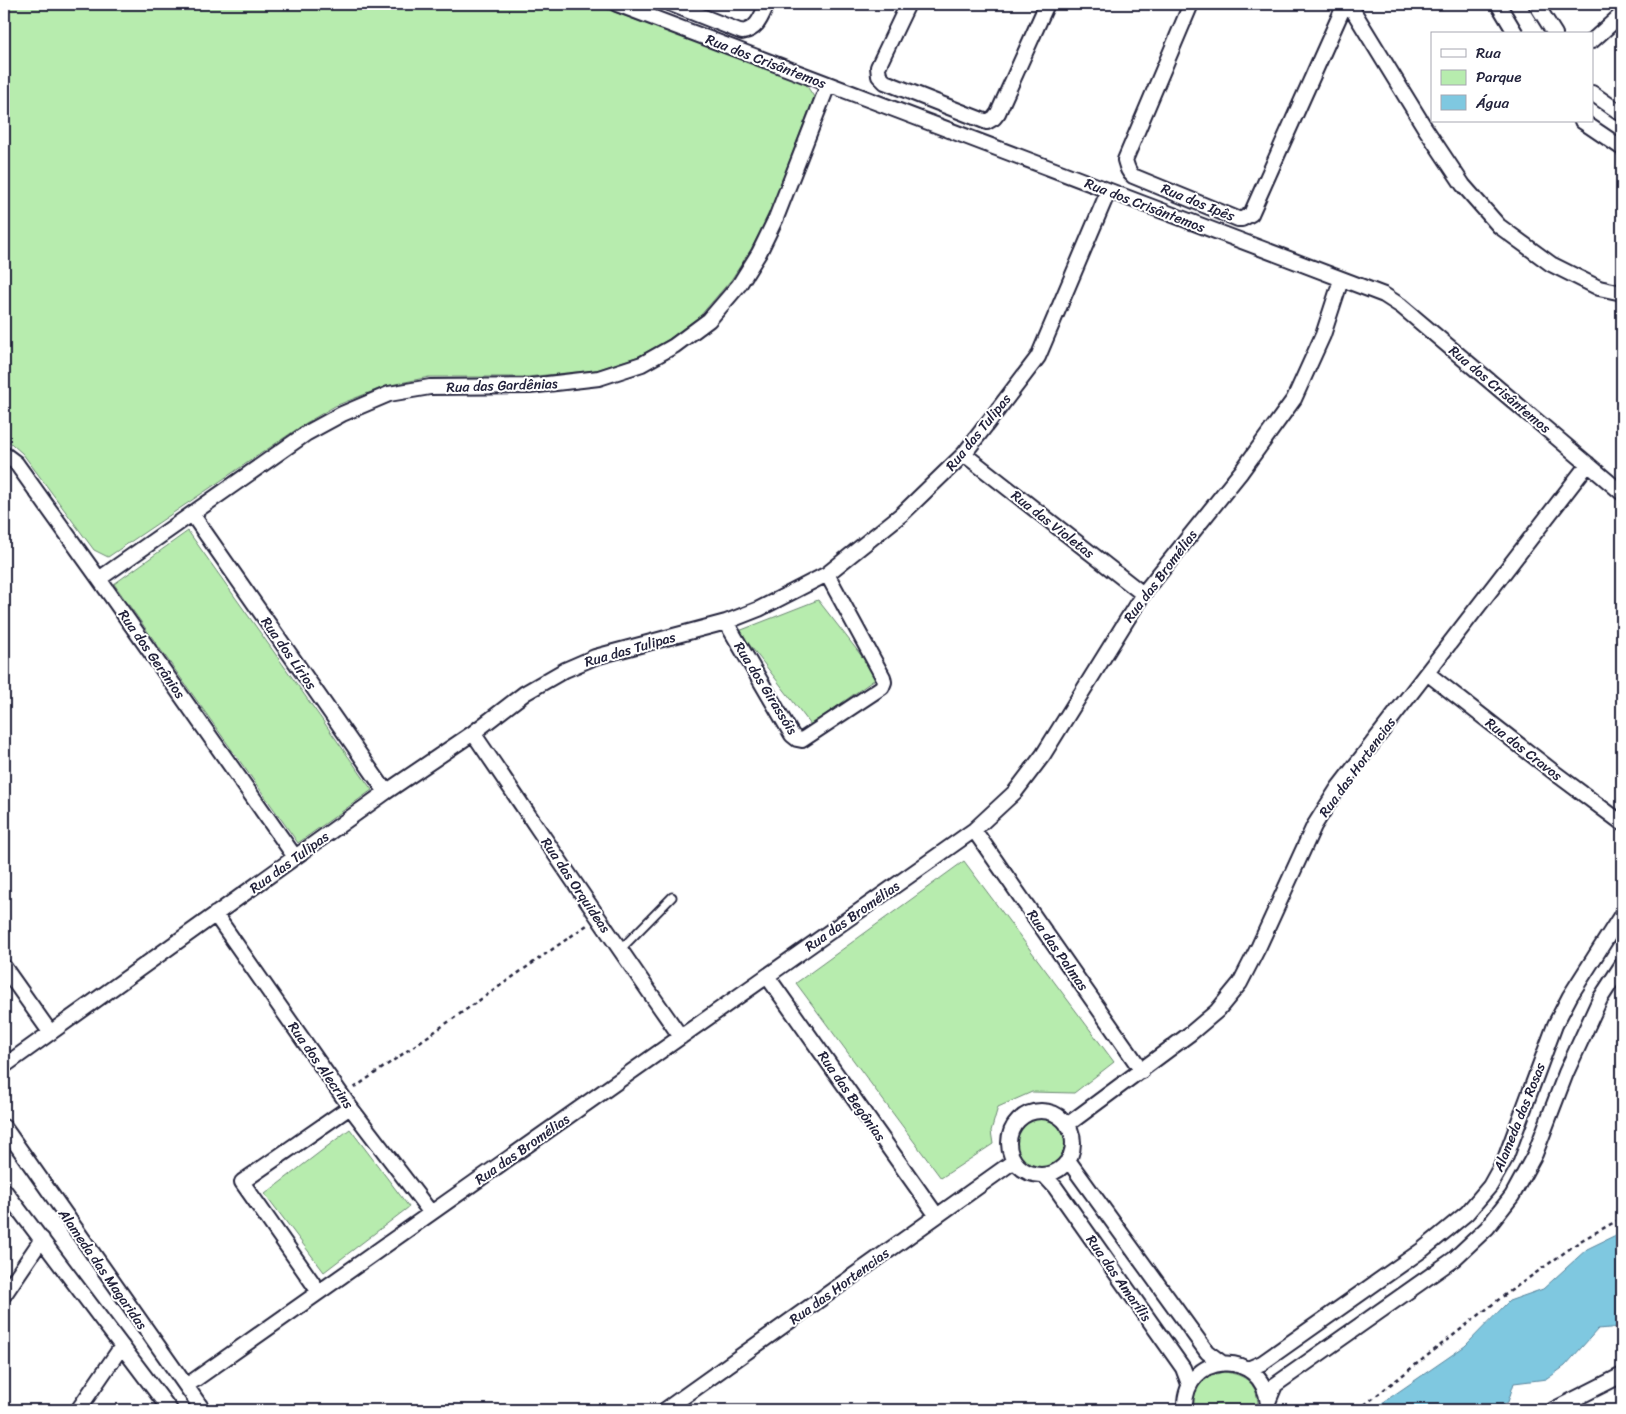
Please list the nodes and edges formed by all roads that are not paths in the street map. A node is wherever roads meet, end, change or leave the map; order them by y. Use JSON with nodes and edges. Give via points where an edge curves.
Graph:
{"nodes":[{"id":1,"x":616,"y":4,"type":"edge"},
{"id":2,"x":671,"y":4,"type":"edge"},
{"id":3,"x":767,"y":4,"type":"edge"},
{"id":4,"x":908,"y":4,"type":"edge"},
{"id":5,"x":1046,"y":4,"type":"edge"},
{"id":6,"x":1191,"y":4,"type":"edge"},
{"id":7,"x":1345,"y":4,"type":"edge"},
{"id":8,"x":1349,"y":4,"type":"edge"},
{"id":9,"x":1498,"y":4,"type":"edge"},
{"id":10,"x":1536,"y":4,"type":"edge"},
{"id":11,"x":1622,"y":14,"type":"edge"},
{"id":12,"x":1515,"y":32,"type":"edge"},
{"id":13,"x":1553,"y":32,"type":"edge"},
{"id":14,"x":1594,"y":39,"type":"edge"},
{"id":15,"x":828,"y":85,"type":"junction"},
{"id":16,"x":1594,"y":94,"type":"edge"},
{"id":17,"x":1622,"y":114,"type":"edge"},
{"id":18,"x":1583,"y":122,"type":"edge"},
{"id":19,"x":1622,"y":148,"type":"edge"},
{"id":20,"x":1108,"y":192,"type":"junction"},
{"id":21,"x":1341,"y":280,"type":"junction"},
{"id":22,"x":1622,"y":293,"type":"edge"},
{"id":23,"x":4,"y":454,"type":"edge"},
{"id":24,"x":964,"y":454,"type":"junction"},
{"id":25,"x":1588,"y":464,"type":"junction"},
{"id":26,"x":1622,"y":493,"type":"edge"},
{"id":27,"x":192,"y":514,"type":"junction"},
{"id":28,"x":827,"y":574,"type":"junction"},
{"id":29,"x":99,"y":578,"type":"junction"},
{"id":30,"x":1143,"y":594,"type":"junction"},
{"id":31,"x":726,"y":622,"type":"junction"},
{"id":32,"x":1427,"y":673,"type":"junction"},
{"id":33,"x":473,"y":733,"type":"junction"},
{"id":34,"x":386,"y":792,"type":"junction"},
{"id":35,"x":1622,"y":823,"type":"edge"},
{"id":36,"x":974,"y":830,"type":"junction"},
{"id":37,"x":295,"y":857,"type":"junction"},
{"id":38,"x":672,"y":897,"type":"dead end"},
{"id":39,"x":215,"y":914,"type":"junction"},
{"id":40,"x":1622,"y":914,"type":"edge"},
{"id":41,"x":620,"y":950,"type":"junction"},
{"id":42,"x":1622,"y":965,"type":"edge"},
{"id":43,"x":4,"y":967,"type":"edge"},
{"id":44,"x":767,"y":976,"type":"junction"},
{"id":45,"x":50,"y":1032,"type":"junction"},
{"id":46,"x":681,"y":1037,"type":"junction"},
{"id":47,"x":4,"y":1066,"type":"edge"},
{"id":48,"x":1142,"y":1071,"type":"junction"},
{"id":49,"x":346,"y":1101,"type":"junction"},
{"id":50,"x":1067,"y":1125,"type":"junction"},
{"id":51,"x":4,"y":1127,"type":"edge"},
{"id":52,"x":1068,"y":1160,"type":"junction"},
{"id":53,"x":1014,"y":1161,"type":"junction"},
{"id":54,"x":1044,"y":1175,"type":"junction"},
{"id":55,"x":4,"y":1190,"type":"edge"},
{"id":56,"x":9,"y":1208,"type":"edge"},
{"id":57,"x":431,"y":1213,"type":"junction"},
{"id":58,"x":937,"y":1216,"type":"junction"},
{"id":59,"x":42,"y":1239,"type":"junction"},
{"id":60,"x":319,"y":1292,"type":"junction"},
{"id":61,"x":4,"y":1295,"type":"edge"},
{"id":62,"x":122,"y":1346,"type":"junction"},
{"id":63,"x":1222,"y":1363,"type":"junction"},
{"id":64,"x":1248,"y":1369,"type":"junction"},
{"id":65,"x":1622,"y":1375,"type":"edge"},
{"id":66,"x":1190,"y":1384,"type":"junction"},
{"id":67,"x":186,"y":1386,"type":"junction"},
{"id":68,"x":1267,"y":1406,"type":"edge"},
{"id":69,"x":78,"y":1410,"type":"edge"},
{"id":70,"x":170,"y":1410,"type":"edge"},
{"id":71,"x":203,"y":1410,"type":"edge"},
{"id":72,"x":665,"y":1410,"type":"edge"},
{"id":73,"x":1185,"y":1410,"type":"edge"},
{"id":74,"x":1553,"y":1410,"type":"edge"}],
"edges":[{"from":1,"to":15,"type":"street","name":"Rua dos Crisântemos"},
{"from":2,"to":3,"type":"street","via":[[742,32],[754,28]]},
{"from":4,"to":5,"type":"street","via":[[878,68],[879,76],[884,82],[987,122],[998,113]]},
{"from":6,"to":7,"type":"street","name":"Rua dos Ipês","via":[[1125,160],[1126,167],[1133,176],[1238,219],[1251,214]]},
{"from":8,"to":22,"type":"street","via":[[1463,185],[1499,226],[1551,264],[1598,288]]},
{"from":9,"to":12,"type":"street"},
{"from":10,"to":13,"type":"street"},
{"from":11,"to":14,"type":"street"},
{"from":15,"to":20,"type":"street","name":"Rua dos Crisântemos"},
{"from":15,"to":27,"type":"street","name":"Rua das Gardênias","via":[[760,253],[739,286],[709,320],[674,346],[642,364],[599,378],[530,386],[430,387],[388,394],[308,433]]},
{"from":16,"to":17,"type":"street"},
{"from":18,"to":19,"type":"street"},
{"from":20,"to":21,"type":"street","name":"Rua dos Crisântemos"},
{"from":20,"to":24,"type":"street","name":"Rua das Tulipas","via":[[1038,356]]},
{"from":21,"to":25,"type":"street","name":"Rua dos Crisântemos","via":[[1401,306]]},
{"from":21,"to":30,"type":"street","name":"Rua das Bromélias","via":[[1323,335],[1294,399],[1241,472]]},
{"from":23,"to":29,"type":"street","name":"Rua dos Gerânios","via":[[16,463]]},
{"from":24,"to":28,"type":"street","name":"Rua das Tulipas","via":[[902,514]]},
{"from":24,"to":30,"type":"street","name":"Rua das Violetas"},
{"from":25,"to":26,"type":"street","name":"Rua dos Crisântemos"},
{"from":25,"to":32,"type":"street","name":"Rua das Hortencias"},
{"from":27,"to":29,"type":"street","name":"Rua das Gardênias"},
{"from":27,"to":34,"type":"street","name":"Rua dos Lírios"},
{"from":28,"to":31,"type":"street","name":"Rua das Tulipas"},
{"from":28,"to":31,"type":"street","name":"Rua dos Girassóis","via":[[884,682],[882,687],[802,740],[792,735]]},
{"from":29,"to":37,"type":"street","name":"Rua dos Gerânios"},
{"from":30,"to":36,"type":"street","name":"Rua das Bromélias","via":[[1043,755],[1015,792]]},
{"from":31,"to":33,"type":"street","name":"Rua das Tulipas","via":[[596,657],[565,670],[525,693]]},
{"from":32,"to":35,"type":"street","name":"Rua dos Cravos"},
{"from":32,"to":48,"type":"street","name":"Rua das Hortencias","via":[[1338,788],[1314,826],[1240,983],[1204,1022]]},
{"from":33,"to":34,"type":"street","name":"Rua das Tulipas"},
{"from":33,"to":41,"type":"street","name":"Rua das Orquideas"},
{"from":34,"to":37,"type":"street","name":"Rua das Tulipas"},
{"from":36,"to":44,"type":"street","name":"Rua das Bromélias"},
{"from":36,"to":48,"type":"street","name":"Rua das Palmas"},
{"from":37,"to":39,"type":"street","name":"Rua das Tulipas"},
{"from":38,"to":41,"type":"lane"},
{"from":39,"to":45,"type":"street","name":"Rua das Tulipas"},
{"from":39,"to":49,"type":"street","name":"Rua dos Alecrins"},
{"from":40,"to":64,"type":"street","name":"Alameda das Rosas","via":[[1555,1025],[1505,1159],[1490,1186],[1467,1213],[1422,1250]]},
{"from":41,"to":46,"type":"street","name":"Rua das Orquideas"},
{"from":42,"to":68,"type":"street","name":"Alameda das Rosas","via":[[1597,1007],[1566,1074],[1535,1154],[1512,1196],[1487,1228],[1454,1259],[1275,1385]]},
{"from":43,"to":45,"type":"street"},
{"from":44,"to":46,"type":"street","name":"Rua das Bromélias"},
{"from":44,"to":58,"type":"street","name":"Rua das Begônias"},
{"from":45,"to":47,"type":"street","name":"Rua das Tulipas"},
{"from":46,"to":57,"type":"street","name":"Rua das Bromélias"},
{"from":48,"to":50,"type":"street","name":"Rua das Hortencias"},
{"from":49,"to":57,"type":"street","name":"Rua dos Alecrins"},
{"from":49,"to":60,"type":"street","via":[[242,1182]]},
{"from":50,"to":52,"type":"street","via":[[1073,1142]]},
{"from":50,"to":53,"type":"street","via":[[1050,1112],[1033,1112],[1018,1120],[1009,1140]]},
{"from":51,"to":67,"type":"street","name":"Alameda das Magaridas"},
{"from":52,"to":54,"type":"street","via":[[1058,1170]]},
{"from":52,"to":63,"type":"street","name":"Rua das Amarílis","via":[[1207,1352]]},
{"from":53,"to":54,"type":"street","via":[[1027,1172]]},
{"from":53,"to":58,"type":"street","name":"Rua das Hortencias"},
{"from":54,"to":66,"type":"street","name":"Rua das Amarílis","via":[[1183,1368]]},
{"from":55,"to":56,"type":"street"},
{"from":56,"to":59,"type":"street"},
{"from":57,"to":60,"type":"street","name":"Rua das Bromélias"},
{"from":58,"to":72,"type":"street","name":"Rua das Hortencias"},
{"from":59,"to":61,"type":"street"},
{"from":59,"to":62,"type":"street"},
{"from":60,"to":67,"type":"street","name":"Rua das Bromélias"},
{"from":62,"to":69,"type":"street"},
{"from":62,"to":70,"type":"street"},
{"from":63,"to":64,"type":"street"},
{"from":63,"to":66,"type":"street","via":[[1203,1370]]},
{"from":64,"to":68,"type":"street","via":[[1262,1383]]},
{"from":65,"to":74,"type":"street"},
{"from":66,"to":73,"type":"street"},
{"from":67,"to":71,"type":"street","name":"Alameda das Magaridas"}]}
